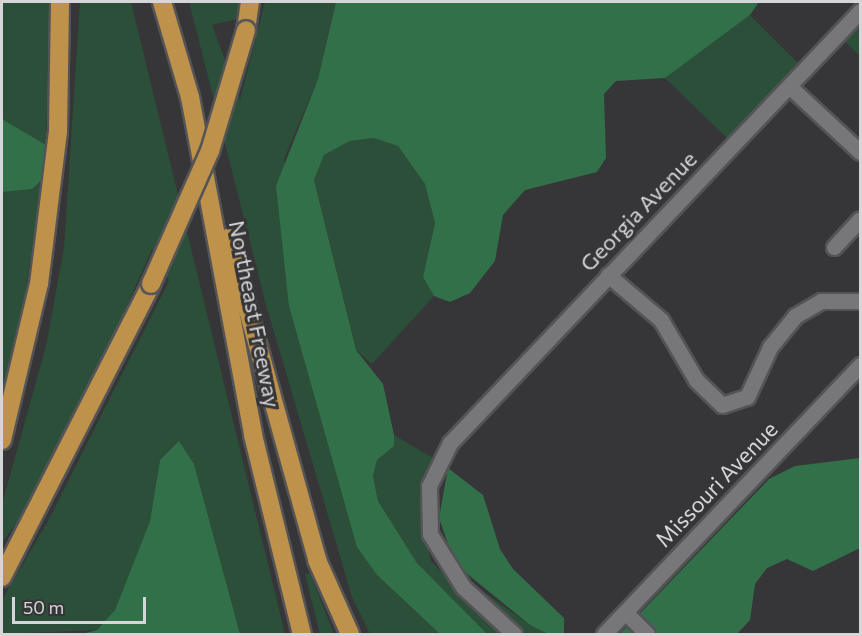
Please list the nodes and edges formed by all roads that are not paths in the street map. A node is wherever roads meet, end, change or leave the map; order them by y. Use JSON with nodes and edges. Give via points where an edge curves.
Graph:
{"nodes":[{"id":1,"x":60,"y":2,"type":"edge"},
{"id":2,"x":162,"y":2,"type":"edge"},
{"id":3,"x":250,"y":2,"type":"edge"},
{"id":4,"x":861,"y":11,"type":"edge"},
{"id":5,"x":789,"y":86,"type":"junction"},
{"id":6,"x":190,"y":97,"type":"junction"},
{"id":7,"x":861,"y":152,"type":"edge"},
{"id":8,"x":861,"y":219,"type":"edge"},
{"id":9,"x":834,"y":247,"type":"dead end"},
{"id":10,"x":608,"y":275,"type":"junction"},
{"id":11,"x":861,"y":301,"type":"edge"},
{"id":12,"x":861,"y":365,"type":"edge"},
{"id":13,"x":2,"y":440,"type":"edge"},
{"id":14,"x":2,"y":577,"type":"edge"},
{"id":15,"x":625,"y":612,"type":"junction"},
{"id":16,"x":302,"y":634,"type":"edge"},
{"id":17,"x":350,"y":634,"type":"edge"},
{"id":18,"x":514,"y":634,"type":"edge"},
{"id":19,"x":604,"y":634,"type":"edge"},
{"id":20,"x":647,"y":634,"type":"edge"}],
"edges":[{"from":1,"to":13,"type":"highway","via":[[58,131],[39,284]]},
{"from":2,"to":6,"type":"highway","name":"Northeast Freeway"},
{"from":3,"to":14,"type":"highway","bridge":true,"via":[[246,30],[210,152],[151,284]]},
{"from":4,"to":5,"type":"street","name":"Georgia Avenue"},
{"from":5,"to":7,"type":"street"},
{"from":5,"to":10,"type":"street","name":"Georgia Avenue"},
{"from":6,"to":16,"type":"highway","name":"Northeast Freeway","via":[[254,435]]},
{"from":6,"to":17,"type":"highway","via":[[317,560]]},
{"from":8,"to":9,"type":"street"},
{"from":10,"to":11,"type":"street","via":[[661,320],[696,380],[722,405],[747,397],[770,347],[795,316],[821,301]]},
{"from":10,"to":18,"type":"street","name":"Georgia Avenue","via":[[450,443],[429,486],[430,534],[463,587]]},
{"from":12,"to":15,"type":"street","name":"Missouri Avenue"},
{"from":15,"to":19,"type":"street","name":"Missouri Avenue"},
{"from":15,"to":20,"type":"street"}]}
